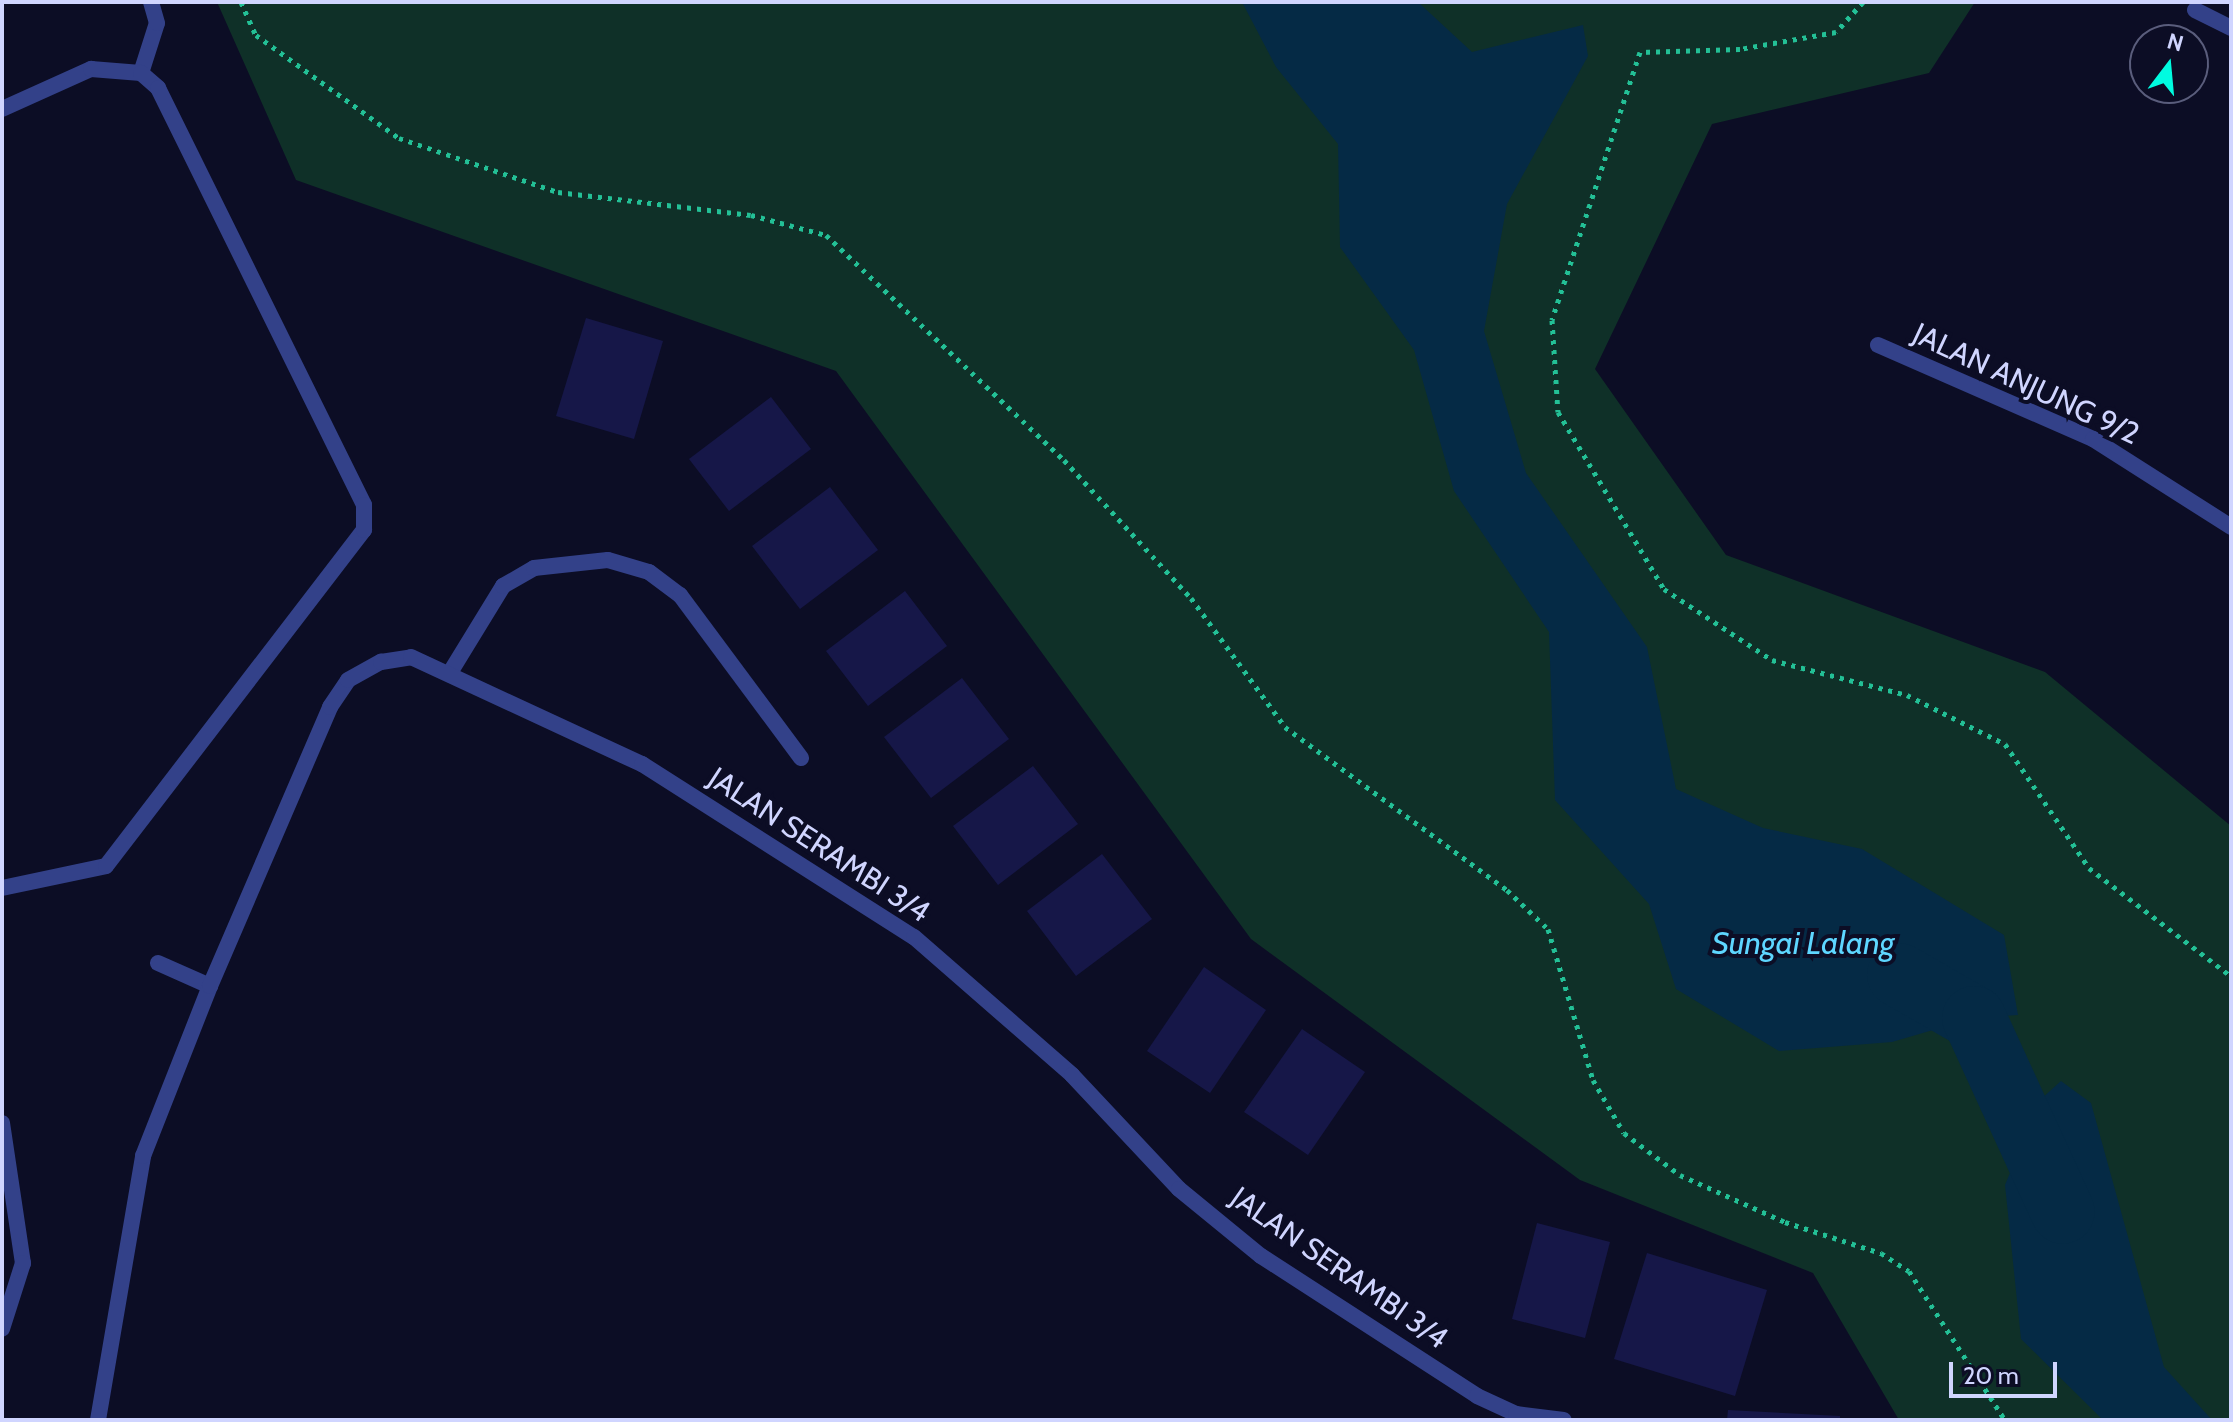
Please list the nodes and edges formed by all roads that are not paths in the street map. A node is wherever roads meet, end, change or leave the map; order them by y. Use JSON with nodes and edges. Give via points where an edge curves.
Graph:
{"nodes":[{"id":1,"x":151,"y":2,"type":"edge"},
{"id":2,"x":2195,"y":10,"type":"dead end"},
{"id":3,"x":2231,"y":28,"type":"edge"},
{"id":4,"x":141,"y":73,"type":"junction"},
{"id":5,"x":2,"y":109,"type":"edge"},
{"id":6,"x":1878,"y":345,"type":"dead end"},
{"id":7,"x":2231,"y":527,"type":"edge"},
{"id":8,"x":451,"y":671,"type":"junction"},
{"id":9,"x":801,"y":758,"type":"dead end"},
{"id":10,"x":2,"y":888,"type":"edge"},
{"id":11,"x":158,"y":963,"type":"dead end"},
{"id":12,"x":210,"y":986,"type":"junction"},
{"id":13,"x":2,"y":1123,"type":"edge"},
{"id":14,"x":2,"y":1329,"type":"edge"},
{"id":15,"x":98,"y":1420,"type":"edge"},
{"id":16,"x":1564,"y":1420,"type":"edge"}],
"edges":[{"from":1,"to":4,"type":"street","via":[[157,23]]},
{"from":2,"to":3,"type":"street"},
{"from":4,"to":5,"type":"street","via":[[91,69]]},
{"from":4,"to":10,"type":"street","via":[[158,88],[364,505],[364,530],[106,866]]},
{"from":6,"to":7,"type":"street","name":"JALAN ANJUNG 9/2","via":[[2093,439]]},
{"from":8,"to":9,"type":"street","name":"JALAN SERAMBI 3/4","via":[[503,586],[534,568],[608,560],[649,572],[680,595]]},
{"from":8,"to":12,"type":"street","via":[[411,657],[381,662],[348,680]]},
{"from":8,"to":16,"type":"street","name":"JALAN SERAMBI 3/4","via":[[642,764],[914,937],[1072,1075],[1179,1189],[1261,1256],[1516,1414]]},
{"from":11,"to":12,"type":"street"},
{"from":12,"to":15,"type":"street","via":[[143,1156]]},
{"from":13,"to":14,"type":"street","via":[[23,1263]]}]}
